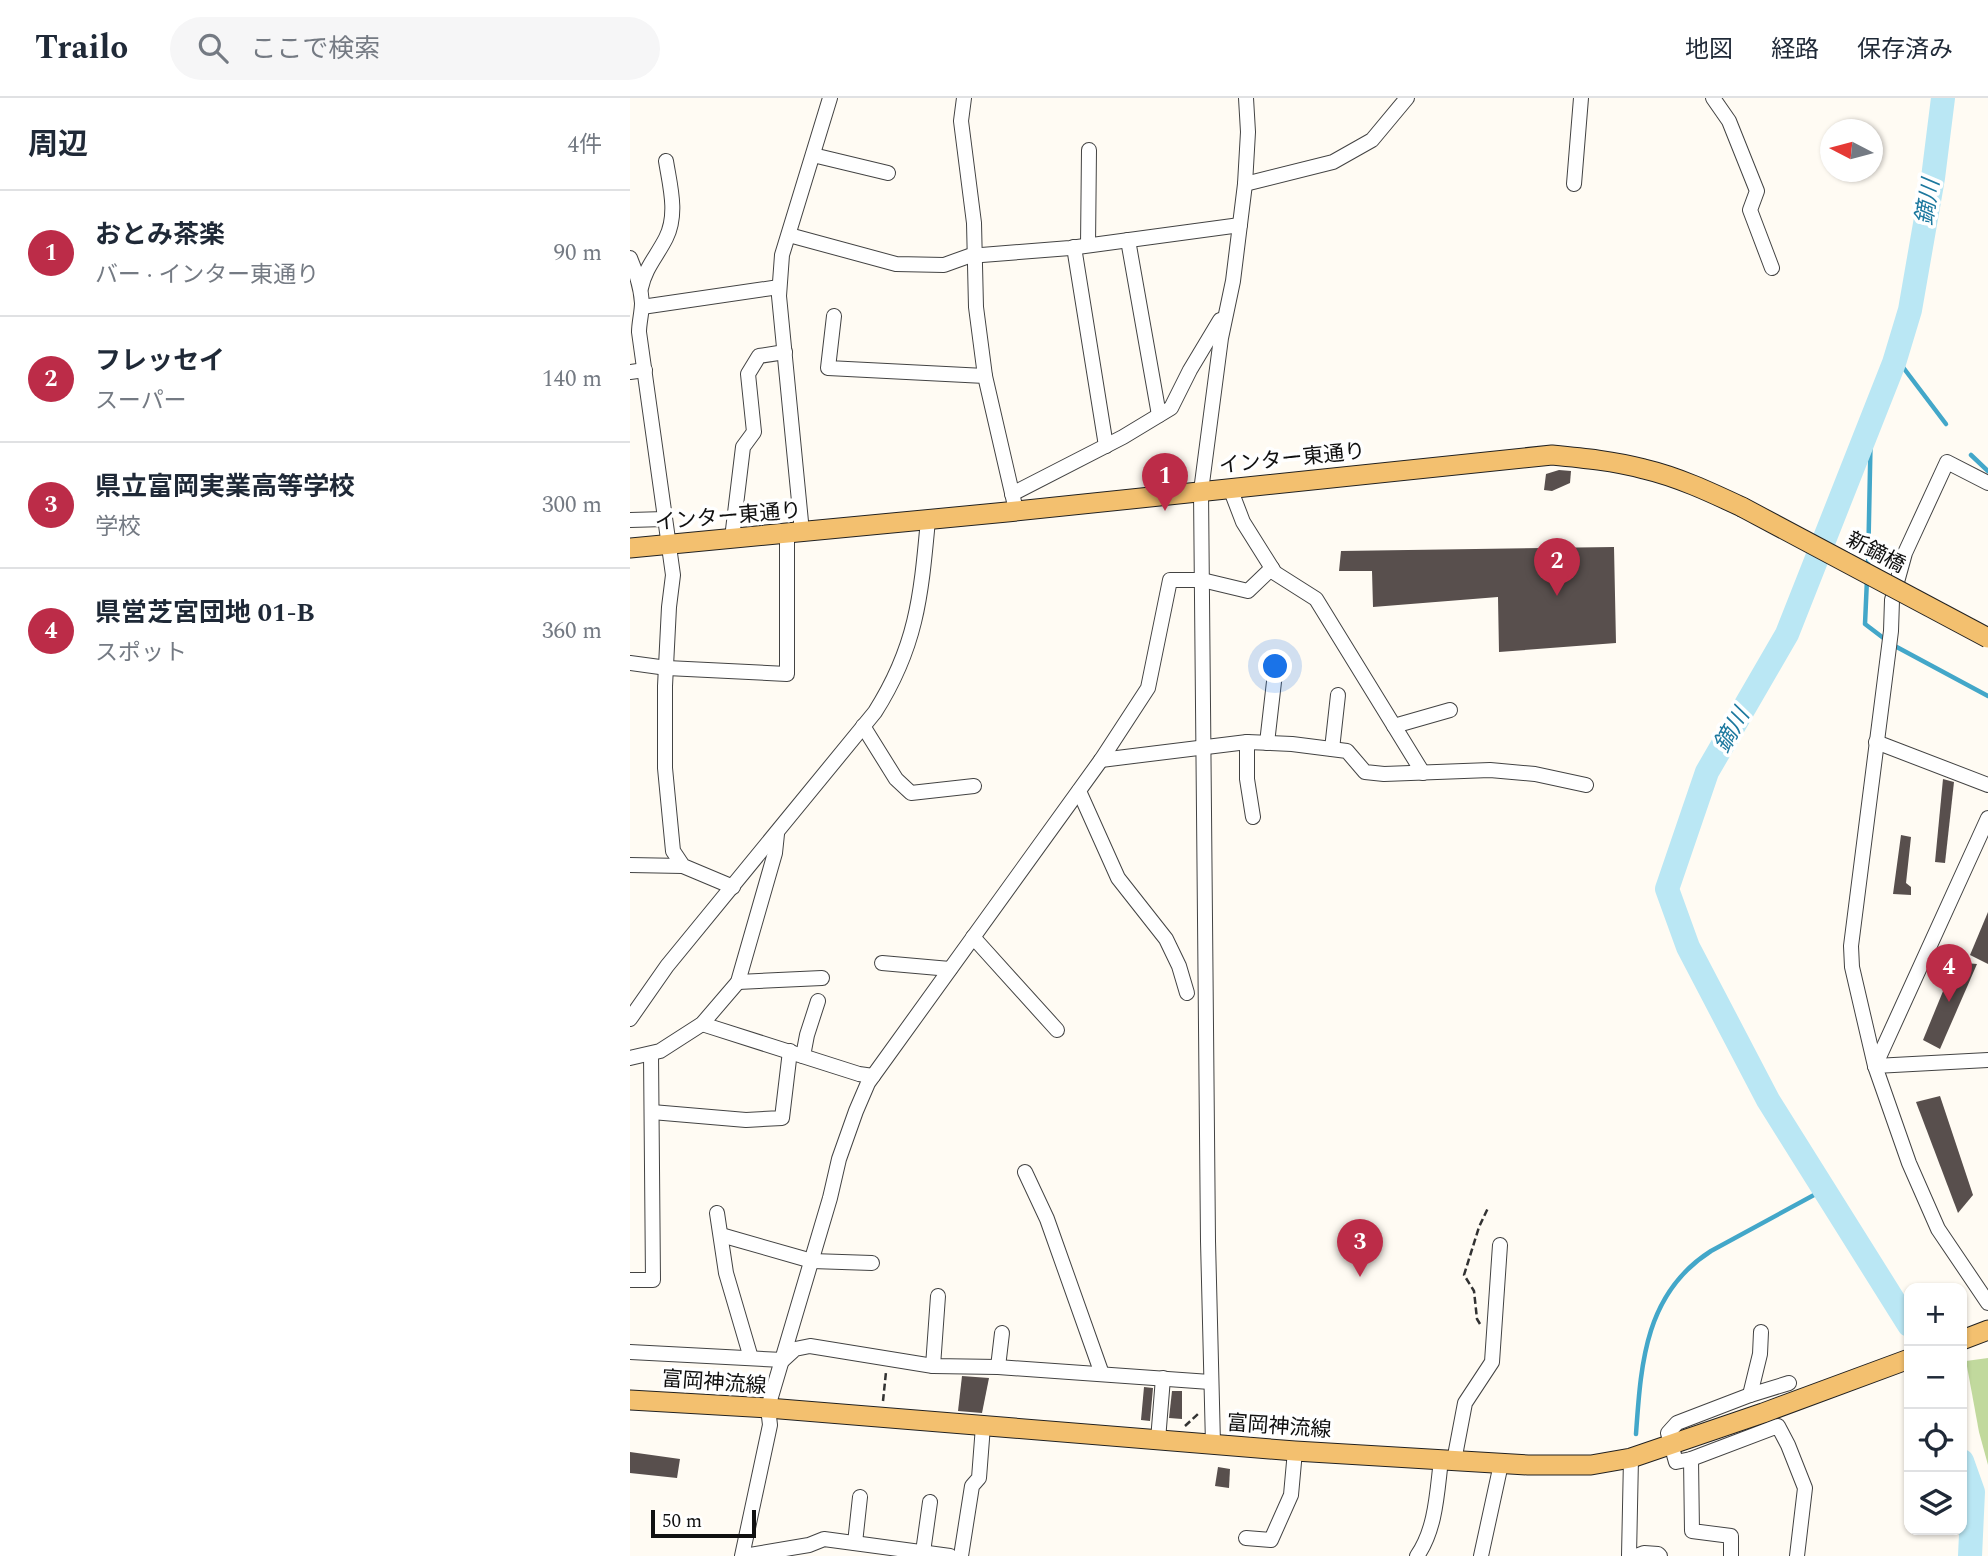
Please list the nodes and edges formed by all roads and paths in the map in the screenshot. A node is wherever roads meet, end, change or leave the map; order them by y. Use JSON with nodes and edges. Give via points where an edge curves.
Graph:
{"nodes":[{"id":1,"x":830,"y":98,"type":"edge"},
{"id":2,"x":964,"y":98,"type":"edge"},
{"id":3,"x":1246,"y":98,"type":"edge"},
{"id":4,"x":1407,"y":98,"type":"edge"},
{"id":5,"x":1581,"y":98,"type":"edge"},
{"id":6,"x":1713,"y":98,"type":"edge"},
{"id":7,"x":1089,"y":149,"type":"dead end"},
{"id":8,"x":813,"y":155,"type":"junction"},
{"id":9,"x":666,"y":161,"type":"dead end"},
{"id":10,"x":888,"y":173,"type":"dead end"},
{"id":11,"x":1245,"y":184,"type":"junction"},
{"id":12,"x":1574,"y":184,"type":"dead end"},
{"id":13,"x":1240,"y":225,"type":"junction"},
{"id":14,"x":789,"y":235,"type":"junction"},
{"id":15,"x":1128,"y":240,"type":"junction"},
{"id":16,"x":1081,"y":246,"type":"junction"},
{"id":17,"x":976,"y":256,"type":"junction"},
{"id":18,"x":630,"y":258,"type":"edge"},
{"id":19,"x":1772,"y":268,"type":"dead end"},
{"id":20,"x":779,"y":287,"type":"junction"},
{"id":21,"x":638,"y":307,"type":"edge"},
{"id":22,"x":1227,"y":309,"type":"junction"},
{"id":23,"x":834,"y":316,"type":"dead end"},
{"id":24,"x":785,"y":352,"type":"junction"},
{"id":25,"x":637,"y":371,"type":"edge"},
{"id":26,"x":985,"y":376,"type":"junction"},
{"id":27,"x":1159,"y":415,"type":"junction"},
{"id":28,"x":1106,"y":446,"type":"junction"},
{"id":29,"x":1988,"y":483,"type":"edge"},
{"id":30,"x":1230,"y":488,"type":"junction"},
{"id":31,"x":1201,"y":491,"type":"junction"},
{"id":32,"x":1009,"y":503,"type":"junction"},
{"id":33,"x":1742,"y":507,"type":"joint"},
{"id":34,"x":665,"y":519,"type":"junction"},
{"id":35,"x":630,"y":520,"type":"edge"},
{"id":36,"x":928,"y":520,"type":"junction"},
{"id":37,"x":795,"y":533,"type":"junction"},
{"id":38,"x":732,"y":538,"type":"junction"},
{"id":39,"x":670,"y":543,"type":"junction"},
{"id":40,"x":630,"y":548,"type":"edge"},
{"id":41,"x":1272,"y":568,"type":"junction"},
{"id":42,"x":1202,"y":580,"type":"junction"},
{"id":43,"x":1988,"y":638,"type":"edge"},
{"id":44,"x":630,"y":663,"type":"edge"},
{"id":45,"x":667,"y":668,"type":"junction"},
{"id":46,"x":1275,"y":673,"type":"dead end"},
{"id":47,"x":1338,"y":695,"type":"dead end"},
{"id":48,"x":1450,"y":710,"type":"dead end"},
{"id":49,"x":863,"y":726,"type":"junction"},
{"id":50,"x":1395,"y":726,"type":"junction"},
{"id":51,"x":1247,"y":742,"type":"junction"},
{"id":52,"x":1876,"y":742,"type":"junction"},
{"id":53,"x":1267,"y":743,"type":"junction"},
{"id":54,"x":1204,"y":746,"type":"junction"},
{"id":55,"x":1332,"y":749,"type":"junction"},
{"id":56,"x":1101,"y":760,"type":"junction"},
{"id":57,"x":1423,"y":773,"type":"junction"},
{"id":58,"x":1586,"y":785,"type":"dead end"},
{"id":59,"x":1988,"y":785,"type":"edge"},
{"id":60,"x":974,"y":786,"type":"dead end"},
{"id":61,"x":1079,"y":791,"type":"junction"},
{"id":62,"x":1253,"y":817,"type":"dead end"},
{"id":63,"x":1988,"y":818,"type":"edge"},
{"id":64,"x":778,"y":832,"type":"junction"},
{"id":65,"x":630,"y":865,"type":"edge"},
{"id":66,"x":682,"y":866,"type":"junction"},
{"id":67,"x":733,"y":887,"type":"junction"},
{"id":68,"x":973,"y":937,"type":"junction"},
{"id":69,"x":882,"y":963,"type":"dead end"},
{"id":70,"x":950,"y":970,"type":"junction"},
{"id":71,"x":822,"y":978,"type":"dead end"},
{"id":72,"x":738,"y":982,"type":"junction"},
{"id":73,"x":1187,"y":993,"type":"dead end"},
{"id":74,"x":818,"y":1001,"type":"dead end"},
{"id":75,"x":630,"y":1018,"type":"edge"},
{"id":76,"x":702,"y":1024,"type":"junction"},
{"id":77,"x":1057,"y":1030,"type":"dead end"},
{"id":78,"x":651,"y":1054,"type":"junction"},
{"id":79,"x":797,"y":1054,"type":"junction"},
{"id":80,"x":630,"y":1058,"type":"edge"},
{"id":81,"x":1988,"y":1060,"type":"edge"},
{"id":82,"x":1875,"y":1066,"type":"junction"},
{"id":83,"x":873,"y":1076,"type":"junction"},
{"id":84,"x":652,"y":1112,"type":"junction"},
{"id":85,"x":1025,"y":1172,"type":"dead end"},
{"id":86,"x":1488,"y":1208,"type":"dead end"},
{"id":87,"x":717,"y":1213,"type":"dead end"},
{"id":88,"x":721,"y":1235,"type":"junction"},
{"id":89,"x":1500,"y":1245,"type":"dead end"},
{"id":90,"x":812,"y":1261,"type":"junction"},
{"id":91,"x":872,"y":1263,"type":"dead end"},
{"id":92,"x":630,"y":1280,"type":"edge"},
{"id":93,"x":938,"y":1296,"type":"dead end"},
{"id":94,"x":1988,"y":1303,"type":"edge"},
{"id":95,"x":1496,"y":1329,"type":"junction"},
{"id":96,"x":1988,"y":1331,"type":"edge"},
{"id":97,"x":1761,"y":1332,"type":"dead end"},
{"id":98,"x":1002,"y":1333,"type":"dead end"},
{"id":99,"x":1967,"y":1338,"type":"edge"},
{"id":100,"x":630,"y":1352,"type":"edge"},
{"id":101,"x":751,"y":1358,"type":"junction"},
{"id":102,"x":887,"y":1359,"type":"junction"},
{"id":103,"x":783,"y":1360,"type":"junction"},
{"id":104,"x":1904,"y":1361,"type":"edge"},
{"id":105,"x":933,"y":1366,"type":"junction"},
{"id":106,"x":998,"y":1367,"type":"junction"},
{"id":107,"x":1102,"y":1374,"type":"junction"},
{"id":108,"x":1163,"y":1378,"type":"junction"},
{"id":109,"x":1210,"y":1382,"type":"junction"},
{"id":110,"x":1789,"y":1383,"type":"dead end"},
{"id":111,"x":1750,"y":1395,"type":"junction"},
{"id":112,"x":630,"y":1399,"type":"edge"},
{"id":113,"x":768,"y":1408,"type":"junction"},
{"id":114,"x":881,"y":1418,"type":"junction"},
{"id":115,"x":983,"y":1426,"type":"junction"},
{"id":116,"x":1158,"y":1440,"type":"junction"},
{"id":117,"x":1213,"y":1444,"type":"junction"},
{"id":118,"x":1670,"y":1445,"type":"junction"},
{"id":119,"x":1296,"y":1451,"type":"junction"},
{"id":120,"x":1631,"y":1458,"type":"junction"},
{"id":121,"x":1691,"y":1459,"type":"junction"},
{"id":122,"x":1448,"y":1460,"type":"junction"},
{"id":123,"x":1501,"y":1464,"type":"junction"},
{"id":124,"x":860,"y":1497,"type":"dead end"},
{"id":125,"x":930,"y":1502,"type":"dead end"},
{"id":126,"x":1246,"y":1538,"type":"dead end"},
{"id":127,"x":855,"y":1543,"type":"junction"},
{"id":128,"x":918,"y":1553,"type":"edge"},
{"id":129,"x":743,"y":1556,"type":"edge"},
{"id":130,"x":950,"y":1556,"type":"edge"},
{"id":131,"x":961,"y":1556,"type":"edge"},
{"id":132,"x":1417,"y":1556,"type":"edge"},
{"id":133,"x":1480,"y":1556,"type":"edge"},
{"id":134,"x":1629,"y":1556,"type":"edge"},
{"id":135,"x":1636,"y":1556,"type":"edge"},
{"id":136,"x":1660,"y":1556,"type":"edge"},
{"id":137,"x":1731,"y":1556,"type":"edge"},
{"id":138,"x":1797,"y":1556,"type":"edge"}],
"edges":[{"from":1,"to":8,"type":"street"},
{"from":2,"to":17,"type":"street","via":[[961,121]]},
{"from":3,"to":11,"type":"street"},
{"from":4,"to":11,"type":"street","via":[[1372,140],[1333,162]]},
{"from":5,"to":12,"type":"street"},
{"from":6,"to":19,"type":"street","via":[[1729,121],[1757,191],[1750,210]]},
{"from":7,"to":16,"type":"street"},
{"from":8,"to":10,"type":"street"},
{"from":8,"to":14,"type":"street"},
{"from":9,"to":21,"type":"street","via":[[671,223],[647,268]]},
{"from":11,"to":13,"type":"street"},
{"from":13,"to":15,"type":"street"},
{"from":13,"to":22,"type":"street"},
{"from":14,"to":17,"type":"street","via":[[896,264],[944,265]]},
{"from":14,"to":20,"type":"street"},
{"from":15,"to":16,"type":"street"},
{"from":15,"to":27,"type":"street"},
{"from":16,"to":17,"type":"street"},
{"from":16,"to":28,"type":"street"},
{"from":17,"to":26,"type":"street","via":[[976,307]]},
{"from":18,"to":21,"type":"street","via":[[636,271]]},
{"from":20,"to":21,"type":"street"},
{"from":20,"to":24,"type":"street"},
{"from":21,"to":25,"type":"street"},
{"from":22,"to":27,"type":"street","via":[[1171,408]]},
{"from":22,"to":31,"type":"street"},
{"from":23,"to":26,"type":"street","via":[[828,368]]},
{"from":24,"to":37,"type":"street"},
{"from":24,"to":38,"type":"street","via":[[759,356],[748,374],[754,432],[743,447]]},
{"from":25,"to":34,"type":"street"},
{"from":26,"to":32,"type":"street"},
{"from":27,"to":28,"type":"street"},
{"from":28,"to":32,"type":"street"},
{"from":29,"to":52,"type":"street","via":[[1947,462],[1905,553],[1892,600]]},
{"from":30,"to":31,"type":"main road","name":"インター東通り"},
{"from":30,"to":33,"type":"main road","name":"インター東通り","via":[[1552,455],[1646,469]]},
{"from":30,"to":41,"type":"street","via":[[1243,522]]},
{"from":31,"to":32,"type":"main road","name":"インター東通り"},
{"from":31,"to":42,"type":"street"},
{"from":32,"to":36,"type":"main road","name":"インター東通り"},
{"from":33,"to":43,"type":"main road","name":"新鏑橋","bridge":true},
{"from":34,"to":35,"type":"street"},
{"from":34,"to":39,"type":"street"},
{"from":36,"to":37,"type":"main road","name":"インター東通り"},
{"from":36,"to":49,"type":"street","via":[[920,601],[909,644],[889,690]]},
{"from":37,"to":38,"type":"main road","name":"インター東通り"},
{"from":37,"to":45,"type":"street","via":[[787,674]]},
{"from":38,"to":39,"type":"main road","name":"インター東通り"},
{"from":39,"to":40,"type":"main road","name":"インター東通り"},
{"from":39,"to":45,"type":"street","via":[[673,575]]},
{"from":41,"to":42,"type":"street","via":[[1248,591]]},
{"from":41,"to":50,"type":"street","via":[[1316,599]]},
{"from":42,"to":54,"type":"street"},
{"from":42,"to":56,"type":"street","via":[[1170,580],[1148,688]]},
{"from":44,"to":45,"type":"street"},
{"from":45,"to":66,"type":"street","via":[[665,768],[673,851]]},
{"from":46,"to":53,"type":"street"},
{"from":47,"to":55,"type":"street"},
{"from":48,"to":50,"type":"street"},
{"from":49,"to":60,"type":"street","via":[[895,779],[911,793]]},
{"from":49,"to":64,"type":"street"},
{"from":50,"to":57,"type":"street"},
{"from":51,"to":53,"type":"street"},
{"from":51,"to":54,"type":"street"},
{"from":51,"to":62,"type":"street"},
{"from":52,"to":59,"type":"street"},
{"from":52,"to":82,"type":"street","via":[[1851,946]]},
{"from":53,"to":55,"type":"street"},
{"from":54,"to":56,"type":"street"},
{"from":54,"to":109,"type":"street"},
{"from":55,"to":57,"type":"street","via":[[1347,751],[1365,772]]},
{"from":56,"to":61,"type":"street"},
{"from":57,"to":58,"type":"street","via":[[1490,770]]},
{"from":61,"to":68,"type":"street"},
{"from":61,"to":73,"type":"street","via":[[1118,878],[1166,939]]},
{"from":63,"to":82,"type":"street"},
{"from":64,"to":67,"type":"street"},
{"from":64,"to":72,"type":"street"},
{"from":65,"to":66,"type":"street"},
{"from":66,"to":67,"type":"street"},
{"from":67,"to":75,"type":"street"},
{"from":68,"to":70,"type":"street"},
{"from":68,"to":77,"type":"street"},
{"from":69,"to":70,"type":"street"},
{"from":70,"to":83,"type":"street"},
{"from":71,"to":72,"type":"street"},
{"from":72,"to":76,"type":"street"},
{"from":74,"to":79,"type":"street"},
{"from":76,"to":78,"type":"street"},
{"from":76,"to":79,"type":"street"},
{"from":78,"to":80,"type":"street"},
{"from":78,"to":84,"type":"street"},
{"from":79,"to":83,"type":"street"},
{"from":79,"to":84,"type":"street","via":[[782,1118],[746,1120]]},
{"from":81,"to":82,"type":"street"},
{"from":82,"to":94,"type":"street","via":[[1938,1228]]},
{"from":83,"to":90,"type":"street","via":[[839,1159]]},
{"from":84,"to":92,"type":"street","via":[[653,1280]]},
{"from":85,"to":107,"type":"street","via":[[1047,1219]]},
{"from":86,"to":95,"type":"path","via":[[1464,1275],[1474,1291],[1477,1319],[1482,1326]]},
{"from":87,"to":88,"type":"street"},
{"from":88,"to":90,"type":"street"},
{"from":88,"to":101,"type":"street","via":[[726,1273]]},
{"from":89,"to":95,"type":"street"},
{"from":90,"to":91,"type":"street"},
{"from":90,"to":103,"type":"street"},
{"from":93,"to":105,"type":"street"},
{"from":95,"to":122,"type":"street","via":[[1492,1362],[1465,1403]]},
{"from":96,"to":99,"type":"main road"},
{"from":97,"to":111,"type":"street"},
{"from":98,"to":106,"type":"street"},
{"from":100,"to":101,"type":"street"},
{"from":101,"to":103,"type":"street"},
{"from":102,"to":103,"type":"street","via":[[810,1346],[795,1349]]},
{"from":102,"to":105,"type":"street"},
{"from":102,"to":114,"type":"path"},
{"from":103,"to":113,"type":"street"},
{"from":104,"to":118,"type":"main road","name":"富岡神流線"},
{"from":105,"to":106,"type":"street"},
{"from":106,"to":107,"type":"street"},
{"from":107,"to":108,"type":"street"},
{"from":108,"to":109,"type":"street"},
{"from":108,"to":116,"type":"street"},
{"from":109,"to":117,"type":"street"},
{"from":110,"to":111,"type":"street"},
{"from":111,"to":118,"type":"street","via":[[1677,1423],[1668,1433]]},
{"from":112,"to":113,"type":"main road","name":"富岡神流線"},
{"from":113,"to":114,"type":"main road","name":"富岡神流線"},
{"from":113,"to":129,"type":"street","via":[[770,1425]]},
{"from":114,"to":115,"type":"main road","name":"富岡神流線"},
{"from":115,"to":116,"type":"main road","name":"富岡神流線"},
{"from":115,"to":131,"type":"street","via":[[979,1478],[972,1486]]},
{"from":116,"to":117,"type":"main road","name":"富岡神流線"},
{"from":117,"to":119,"type":"main road","name":"富岡神流線"},
{"from":118,"to":120,"type":"main road","name":"富岡神流線"},
{"from":118,"to":121,"type":"street","via":[[1676,1462]]},
{"from":119,"to":122,"type":"main road","name":"富岡神流線"},
{"from":119,"to":126,"type":"street","via":[[1291,1495],[1271,1540]]},
{"from":120,"to":123,"type":"main road","name":"富岡神流線","via":[[1591,1465]]},
{"from":120,"to":134,"type":"street"},
{"from":121,"to":137,"type":"street","via":[[1692,1531],[1731,1536]]},
{"from":121,"to":138,"type":"street","via":[[1778,1426],[1805,1488]]},
{"from":122,"to":123,"type":"main road","name":"富岡神流線"},
{"from":122,"to":132,"type":"street"},
{"from":123,"to":133,"type":"street"},
{"from":124,"to":127,"type":"street"},
{"from":125,"to":128,"type":"street"},
{"from":127,"to":128,"type":"street"},
{"from":127,"to":129,"type":"street","via":[[824,1539]]},
{"from":128,"to":130,"type":"street"},
{"from":135,"to":136,"type":"street"}]}
